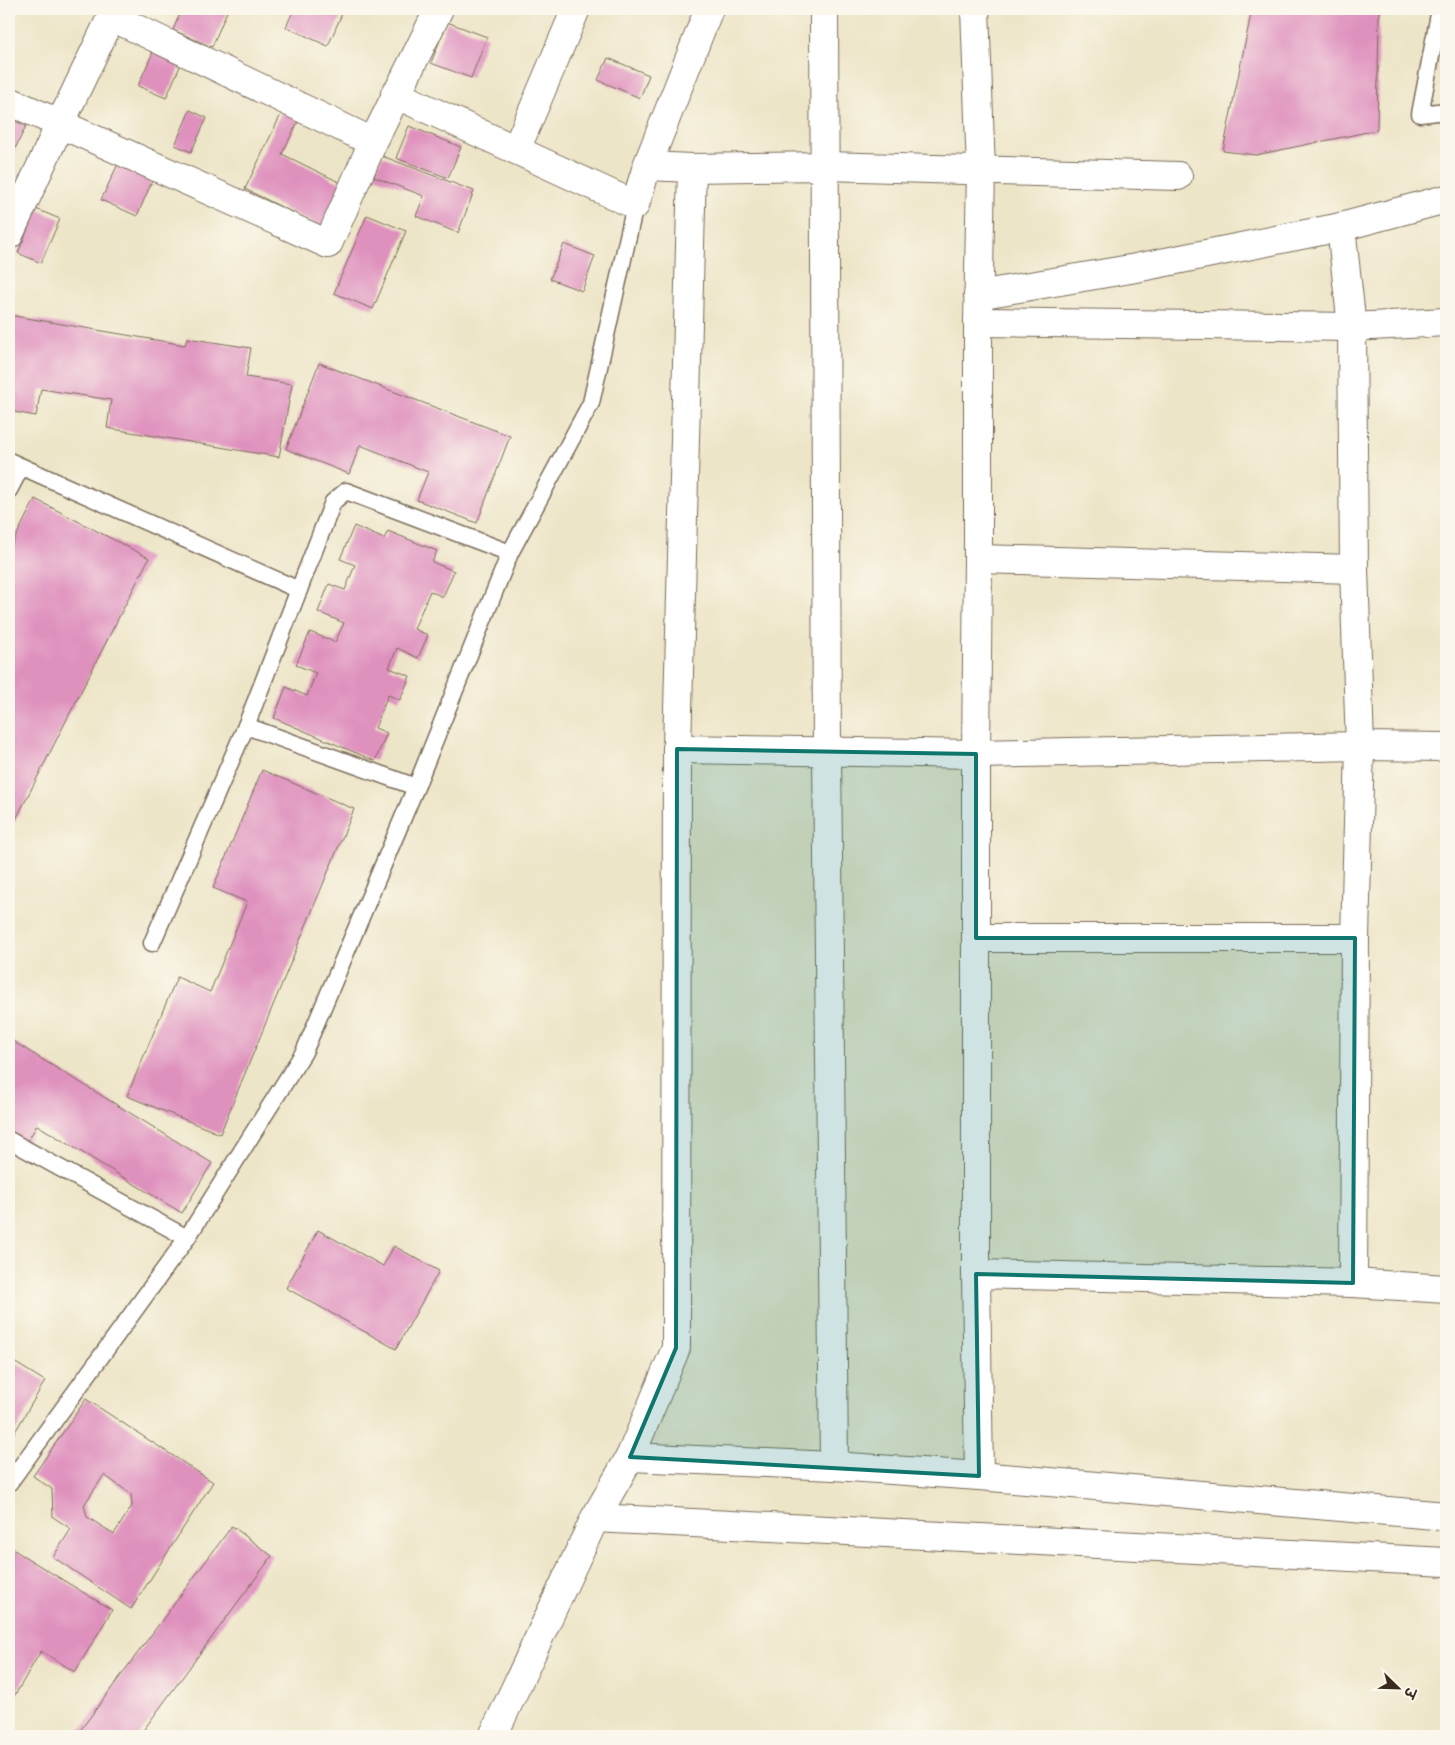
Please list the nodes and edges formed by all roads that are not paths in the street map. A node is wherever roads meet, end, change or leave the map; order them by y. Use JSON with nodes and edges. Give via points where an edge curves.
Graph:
{"nodes":[{"id":1,"x":439,"y":9,"type":"edge"},
{"id":2,"x":576,"y":9,"type":"edge"},
{"id":3,"x":709,"y":9,"type":"edge"},
{"id":4,"x":824,"y":9,"type":"edge"},
{"id":5,"x":975,"y":9,"type":"edge"},
{"id":6,"x":1440,"y":9,"type":"edge"},
{"id":7,"x":113,"y":13,"type":"edge"},
{"id":8,"x":395,"y":94,"type":"junction"},
{"id":9,"x":9,"y":101,"type":"edge"},
{"id":10,"x":1446,"y":111,"type":"edge"},
{"id":11,"x":60,"y":124,"type":"junction"},
{"id":12,"x":373,"y":142,"type":"junction"},
{"id":13,"x":516,"y":150,"type":"junction"},
{"id":14,"x":648,"y":166,"type":"junction"},
{"id":15,"x":826,"y":166,"type":"junction"},
{"id":16,"x":692,"y":168,"type":"junction"},
{"id":17,"x":982,"y":171,"type":"junction"},
{"id":18,"x":1178,"y":176,"type":"dead end"},
{"id":19,"x":1446,"y":199,"type":"edge"},
{"id":20,"x":635,"y":205,"type":"junction"},
{"id":21,"x":1341,"y":227,"type":"junction"},
{"id":22,"x":9,"y":235,"type":"edge"},
{"id":23,"x":978,"y":308,"type":"junction"},
{"id":24,"x":1446,"y":322,"type":"edge"},
{"id":25,"x":1352,"y":327,"type":"junction"},
{"id":26,"x":15,"y":464,"type":"edge"},
{"id":27,"x":9,"y":490,"type":"edge"},
{"id":28,"x":510,"y":553,"type":"junction"},
{"id":29,"x":978,"y":559,"type":"junction"},
{"id":30,"x":1354,"y":569,"type":"junction"},
{"id":31,"x":299,"y":590,"type":"junction"},
{"id":32,"x":246,"y":726,"type":"junction"},
{"id":33,"x":1360,"y":746,"type":"junction"},
{"id":34,"x":1446,"y":747,"type":"edge"},
{"id":35,"x":677,"y":749,"type":"junction"},
{"id":36,"x":827,"y":752,"type":"junction"},
{"id":37,"x":976,"y":754,"type":"junction"},
{"id":38,"x":416,"y":788,"type":"junction"},
{"id":39,"x":976,"y":938,"type":"junction"},
{"id":40,"x":1355,"y":938,"type":"junction"},
{"id":41,"x":152,"y":943,"type":"dead end"},
{"id":42,"x":9,"y":1140,"type":"edge"},
{"id":43,"x":187,"y":1238,"type":"junction"},
{"id":44,"x":976,"y":1274,"type":"junction"},
{"id":45,"x":1353,"y":1283,"type":"junction"},
{"id":46,"x":1446,"y":1289,"type":"edge"},
{"id":47,"x":630,"y":1457,"type":"junction"},
{"id":48,"x":834,"y":1466,"type":"junction"},
{"id":49,"x":979,"y":1476,"type":"junction"},
{"id":50,"x":9,"y":1483,"type":"edge"},
{"id":51,"x":1446,"y":1516,"type":"edge"},
{"id":52,"x":595,"y":1518,"type":"junction"},
{"id":53,"x":1446,"y":1562,"type":"edge"},
{"id":54,"x":493,"y":1736,"type":"edge"}],
"edges":[{"from":1,"to":8,"type":"street"},
{"from":2,"to":13,"type":"street"},
{"from":3,"to":14,"type":"street"},
{"from":4,"to":15,"type":"street"},
{"from":5,"to":17,"type":"street"},
{"from":6,"to":10,"type":"lane","via":[[1420,114]]},
{"from":7,"to":11,"type":"street"},
{"from":7,"to":12,"type":"street"},
{"from":8,"to":12,"type":"street"},
{"from":8,"to":13,"type":"street"},
{"from":9,"to":11,"type":"street"},
{"from":11,"to":12,"type":"street","via":[[328,244]]},
{"from":11,"to":22,"type":"street"},
{"from":13,"to":20,"type":"street"},
{"from":14,"to":16,"type":"street"},
{"from":14,"to":20,"type":"street"},
{"from":15,"to":16,"type":"street"},
{"from":15,"to":17,"type":"street"},
{"from":15,"to":36,"type":"street"},
{"from":16,"to":35,"type":"street"},
{"from":17,"to":18,"type":"street"},
{"from":17,"to":23,"type":"street"},
{"from":19,"to":21,"type":"street"},
{"from":20,"to":28,"type":"lane","via":[[591,403]]},
{"from":21,"to":23,"type":"street","via":[[1136,268]]},
{"from":21,"to":25,"type":"street"},
{"from":23,"to":25,"type":"street"},
{"from":23,"to":29,"type":"street"},
{"from":24,"to":25,"type":"street"},
{"from":25,"to":30,"type":"street"},
{"from":26,"to":27,"type":"lane"},
{"from":26,"to":31,"type":"lane"},
{"from":28,"to":31,"type":"lane","via":[[346,491],[333,502]]},
{"from":28,"to":38,"type":"lane"},
{"from":29,"to":30,"type":"street"},
{"from":29,"to":37,"type":"street"},
{"from":30,"to":33,"type":"street"},
{"from":31,"to":32,"type":"lane"},
{"from":32,"to":38,"type":"lane"},
{"from":32,"to":41,"type":"lane"},
{"from":33,"to":34,"type":"street"},
{"from":33,"to":37,"type":"street"},
{"from":33,"to":40,"type":"street"},
{"from":35,"to":36,"type":"street"},
{"from":35,"to":47,"type":"street","via":[[676,1348]]},
{"from":36,"to":37,"type":"street"},
{"from":36,"to":48,"type":"street"},
{"from":37,"to":39,"type":"street"},
{"from":38,"to":43,"type":"lane","via":[[304,1052]]},
{"from":39,"to":40,"type":"street"},
{"from":39,"to":44,"type":"street"},
{"from":40,"to":45,"type":"street"},
{"from":42,"to":43,"type":"lane"},
{"from":43,"to":50,"type":"lane"},
{"from":44,"to":45,"type":"street"},
{"from":44,"to":49,"type":"street"},
{"from":45,"to":46,"type":"street"},
{"from":47,"to":48,"type":"street"},
{"from":47,"to":52,"type":"street"},
{"from":48,"to":49,"type":"street"},
{"from":49,"to":51,"type":"street"},
{"from":52,"to":53,"type":"street"},
{"from":52,"to":54,"type":"street"}]}
